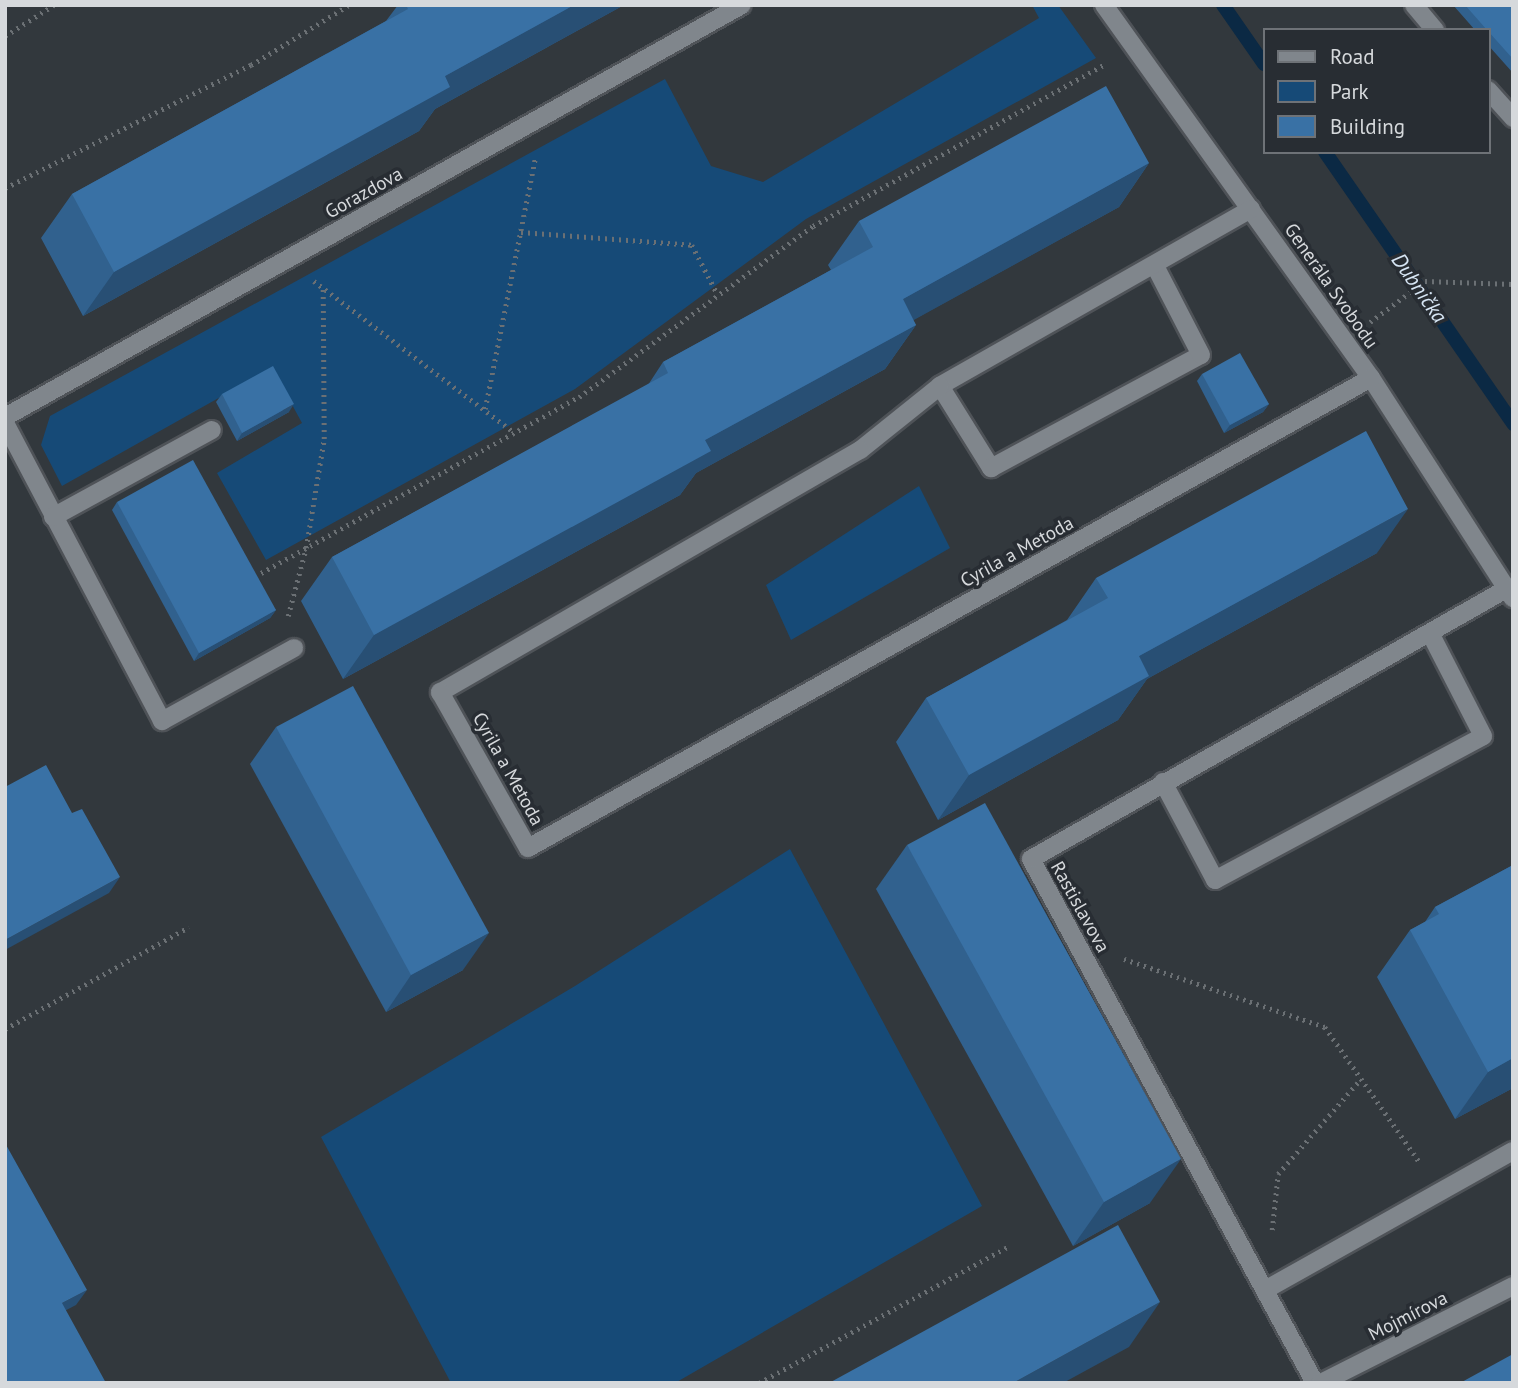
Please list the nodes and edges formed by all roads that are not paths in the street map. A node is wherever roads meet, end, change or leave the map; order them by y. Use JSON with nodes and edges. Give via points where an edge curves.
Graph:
{"nodes":[{"id":1,"x":742,"y":5,"type":"edge"},
{"id":2,"x":1104,"y":5,"type":"edge"},
{"id":3,"x":1414,"y":5,"type":"edge"},
{"id":4,"x":1433,"y":28,"type":"edge"},
{"id":5,"x":1490,"y":92,"type":"edge"},
{"id":6,"x":1513,"y":118,"type":"edge"},
{"id":7,"x":1251,"y":209,"type":"junction"},
{"id":8,"x":1156,"y":266,"type":"junction"},
{"id":9,"x":1371,"y":379,"type":"junction"},
{"id":10,"x":940,"y":386,"type":"junction"},
{"id":11,"x":5,"y":420,"type":"edge"},
{"id":12,"x":212,"y":430,"type":"dead end"},
{"id":13,"x":53,"y":517,"type":"junction"},
{"id":14,"x":1510,"y":593,"type":"edge"},
{"id":15,"x":1431,"y":635,"type":"junction"},
{"id":16,"x":294,"y":648,"type":"dead end"},
{"id":17,"x":1163,"y":782,"type":"junction"},
{"id":18,"x":1513,"y":1151,"type":"edge"},
{"id":19,"x":1513,"y":1286,"type":"edge"},
{"id":20,"x":1265,"y":1290,"type":"junction"},
{"id":21,"x":1315,"y":1383,"type":"edge"},
{"id":22,"x":1321,"y":1383,"type":"edge"}],
"edges":[{"from":1,"to":11,"type":"street","name":"Gorazdova"},
{"from":2,"to":7,"type":"street","name":"Generála Svobodu"},
{"from":3,"to":4,"type":"street"},
{"from":5,"to":6,"type":"street"},
{"from":7,"to":8,"type":"street","name":"Cyrila a Metoda"},
{"from":7,"to":9,"type":"street","name":"Generála Svobodu"},
{"from":8,"to":10,"type":"street","name":"Cyrila a Metoda"},
{"from":8,"to":10,"type":"street","via":[[1201,355],[991,468]]},
{"from":9,"to":10,"type":"street","name":"Cyrila a Metoda","via":[[528,848],[440,692],[860,450]]},
{"from":9,"to":14,"type":"street","name":"Generála Svobodu"},
{"from":11,"to":13,"type":"street"},
{"from":12,"to":13,"type":"street"},
{"from":13,"to":16,"type":"street","via":[[162,721]]},
{"from":14,"to":15,"type":"street","name":"Rastislavova"},
{"from":15,"to":17,"type":"street","name":"Rastislavova"},
{"from":15,"to":17,"type":"street","via":[[1483,736],[1216,880]]},
{"from":17,"to":20,"type":"street","name":"Rastislavova","via":[[1031,859]]},
{"from":18,"to":20,"type":"street"},
{"from":19,"to":22,"type":"street","name":"Mojmírova"},
{"from":20,"to":21,"type":"street","name":"Rastislavova"}]}
